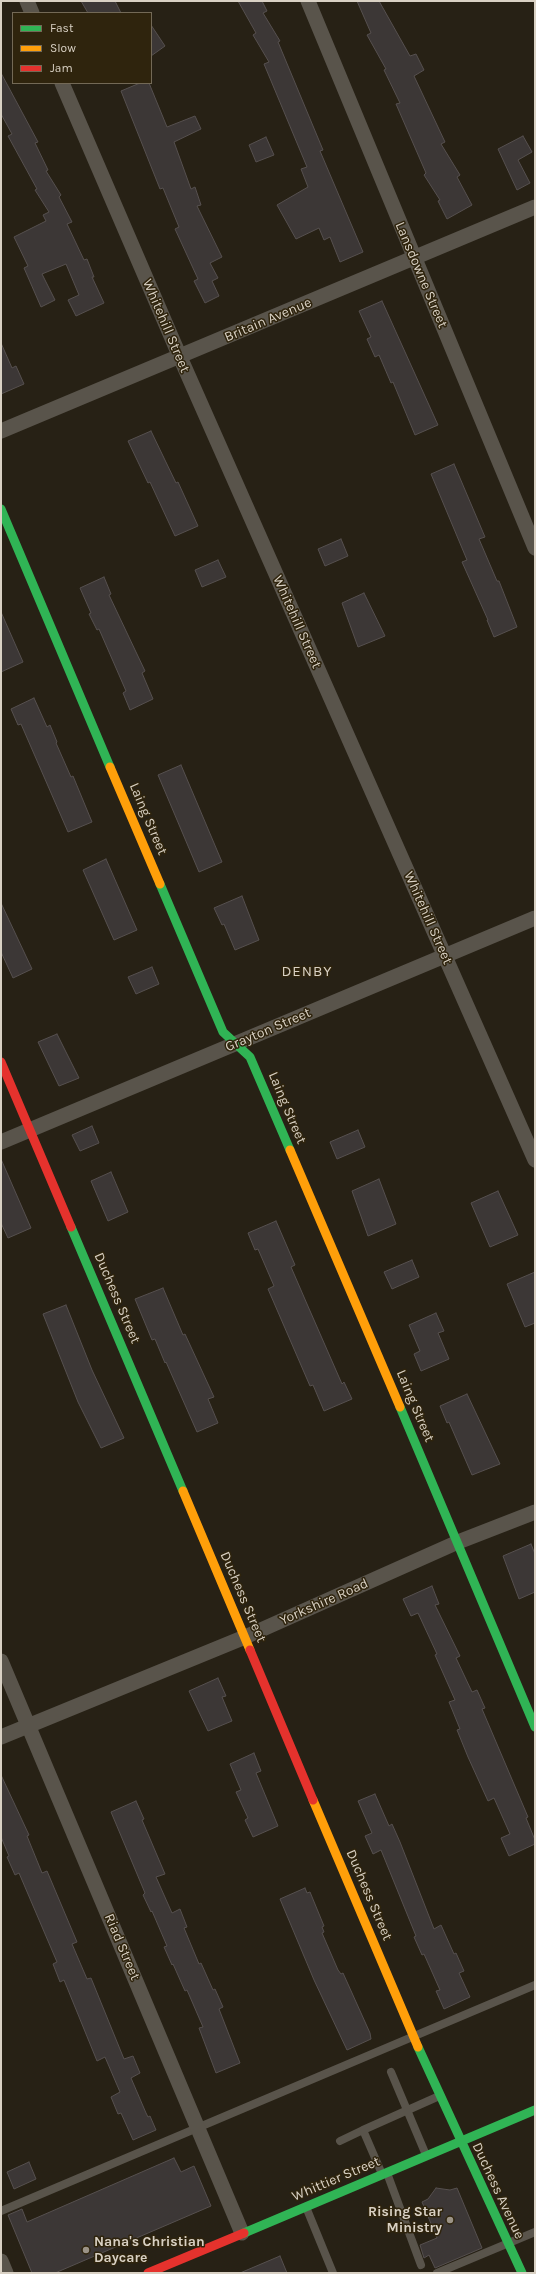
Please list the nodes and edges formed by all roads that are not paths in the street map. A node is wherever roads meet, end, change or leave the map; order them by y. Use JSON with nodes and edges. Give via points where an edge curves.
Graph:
{"nodes":[{"id":1,"x":27,"y":1,"type":"edge"},
{"id":2,"x":308,"y":1,"type":"edge"},
{"id":3,"x":32,"y":12,"type":"edge"},
{"id":4,"x":62,"y":84,"type":"edge"},
{"id":5,"x":535,"y":207,"type":"edge"},
{"id":6,"x":414,"y":259,"type":"junction"},
{"id":7,"x":180,"y":357,"type":"junction"},
{"id":8,"x":1,"y":431,"type":"edge"},
{"id":9,"x":1,"y":509,"type":"edge"},
{"id":10,"x":535,"y":548,"type":"edge"},
{"id":11,"x":535,"y":918,"type":"edge"},
{"id":12,"x":445,"y":956,"type":"junction"},
{"id":13,"x":236,"y":1043,"type":"junction"},
{"id":14,"x":1,"y":1062,"type":"edge"},
{"id":15,"x":30,"y":1130,"type":"junction"},
{"id":16,"x":1,"y":1142,"type":"edge"},
{"id":17,"x":535,"y":1160,"type":"edge"},
{"id":18,"x":535,"y":1512,"type":"edge"},
{"id":19,"x":458,"y":1542,"type":"junction"},
{"id":20,"x":245,"y":1637,"type":"junction"},
{"id":21,"x":1,"y":1661,"type":"edge"},
{"id":22,"x":28,"y":1725,"type":"junction"},
{"id":23,"x":535,"y":1728,"type":"edge"},
{"id":24,"x":1,"y":1737,"type":"edge"},
{"id":25,"x":535,"y":1985,"type":"edge"},
{"id":26,"x":414,"y":2036,"type":"junction"},
{"id":27,"x":391,"y":2072,"type":"dead end"},
{"id":28,"x":439,"y":2096,"type":"junction"},
{"id":29,"x":535,"y":2110,"type":"edge"},
{"id":30,"x":406,"y":2111,"type":"junction"},
{"id":31,"x":198,"y":2128,"type":"junction"},
{"id":32,"x":363,"y":2130,"type":"junction"},
{"id":33,"x":340,"y":2141,"type":"dead end"},
{"id":34,"x":460,"y":2142,"type":"junction"},
{"id":35,"x":426,"y":2156,"type":"junction"},
{"id":36,"x":385,"y":2173,"type":"junction"},
{"id":37,"x":306,"y":2206,"type":"junction"},
{"id":38,"x":1,"y":2211,"type":"edge"},
{"id":39,"x":535,"y":2232,"type":"edge"},
{"id":40,"x":242,"y":2233,"type":"junction"},
{"id":41,"x":507,"y":2244,"type":"junction"},
{"id":42,"x":1,"y":2261,"type":"edge"},
{"id":43,"x":420,"y":2265,"type":"dead end"},
{"id":44,"x":6,"y":2273,"type":"edge"},
{"id":45,"x":148,"y":2273,"type":"edge"},
{"id":46,"x":333,"y":2273,"type":"edge"},
{"id":47,"x":437,"y":2273,"type":"edge"},
{"id":48,"x":522,"y":2273,"type":"edge"}],
"edges":[{"from":1,"to":3,"type":"street"},
{"from":2,"to":6,"type":"street","name":"Lansdowne Street"},
{"from":4,"to":7,"type":"street","name":"Whitehill Street"},
{"from":5,"to":6,"type":"street","name":"Britain Avenue"},
{"from":6,"to":7,"type":"street","name":"Britain Avenue"},
{"from":6,"to":10,"type":"street","name":"Lansdowne Street"},
{"from":7,"to":8,"type":"street","name":"Britain Avenue"},
{"from":7,"to":12,"type":"street","name":"Whitehill Street"},
{"from":9,"to":13,"type":"street","name":"Laing Street","via":[[223,1032]]},
{"from":11,"to":12,"type":"street","name":"Grayton Street"},
{"from":12,"to":13,"type":"street","name":"Grayton Street"},
{"from":12,"to":17,"type":"street","name":"Whitehill Street"},
{"from":13,"to":15,"type":"street","name":"Grayton Street"},
{"from":13,"to":19,"type":"street","name":"Laing Street","via":[[250,1057]]},
{"from":14,"to":15,"type":"street","name":"Duchess Street"},
{"from":15,"to":16,"type":"street","name":"Grayton Street"},
{"from":15,"to":20,"type":"street","name":"Duchess Street"},
{"from":18,"to":19,"type":"street","name":"Yorkshire Road"},
{"from":19,"to":20,"type":"street","name":"Yorkshire Road"},
{"from":19,"to":23,"type":"street","name":"Laing Street"},
{"from":20,"to":22,"type":"street","name":"Yorkshire Road"},
{"from":20,"to":26,"type":"street","name":"Duchess Street"},
{"from":21,"to":22,"type":"street","name":"Riad Street"},
{"from":22,"to":24,"type":"street","name":"Yorkshire Road"},
{"from":22,"to":31,"type":"street","name":"Riad Street"},
{"from":25,"to":26,"type":"lane"},
{"from":26,"to":28,"type":"street","name":"Duchess Street"},
{"from":26,"to":31,"type":"lane"},
{"from":27,"to":30,"type":"lane"},
{"from":28,"to":30,"type":"lane"},
{"from":28,"to":34,"type":"street","name":"Duchess Street"},
{"from":29,"to":34,"type":"street","name":"Whittier Street"},
{"from":30,"to":32,"type":"lane"},
{"from":30,"to":35,"type":"lane"},
{"from":31,"to":38,"type":"lane"},
{"from":31,"to":40,"type":"street","name":"Riad Street"},
{"from":32,"to":33,"type":"lane"},
{"from":32,"to":36,"type":"lane"},
{"from":34,"to":35,"type":"street","name":"Whittier Street"},
{"from":34,"to":41,"type":"street","name":"Duchess Avenue"},
{"from":35,"to":36,"type":"street","name":"Whittier Street"},
{"from":36,"to":37,"type":"street","name":"Whittier Street"},
{"from":36,"to":43,"type":"lane"},
{"from":37,"to":40,"type":"street","name":"Whittier Street"},
{"from":37,"to":46,"type":"lane"},
{"from":39,"to":41,"type":"lane"},
{"from":40,"to":45,"type":"street","name":"Whittier Street"},
{"from":41,"to":47,"type":"lane"},
{"from":41,"to":48,"type":"street","name":"Duchess Avenue"},
{"from":42,"to":44,"type":"street"}]}
